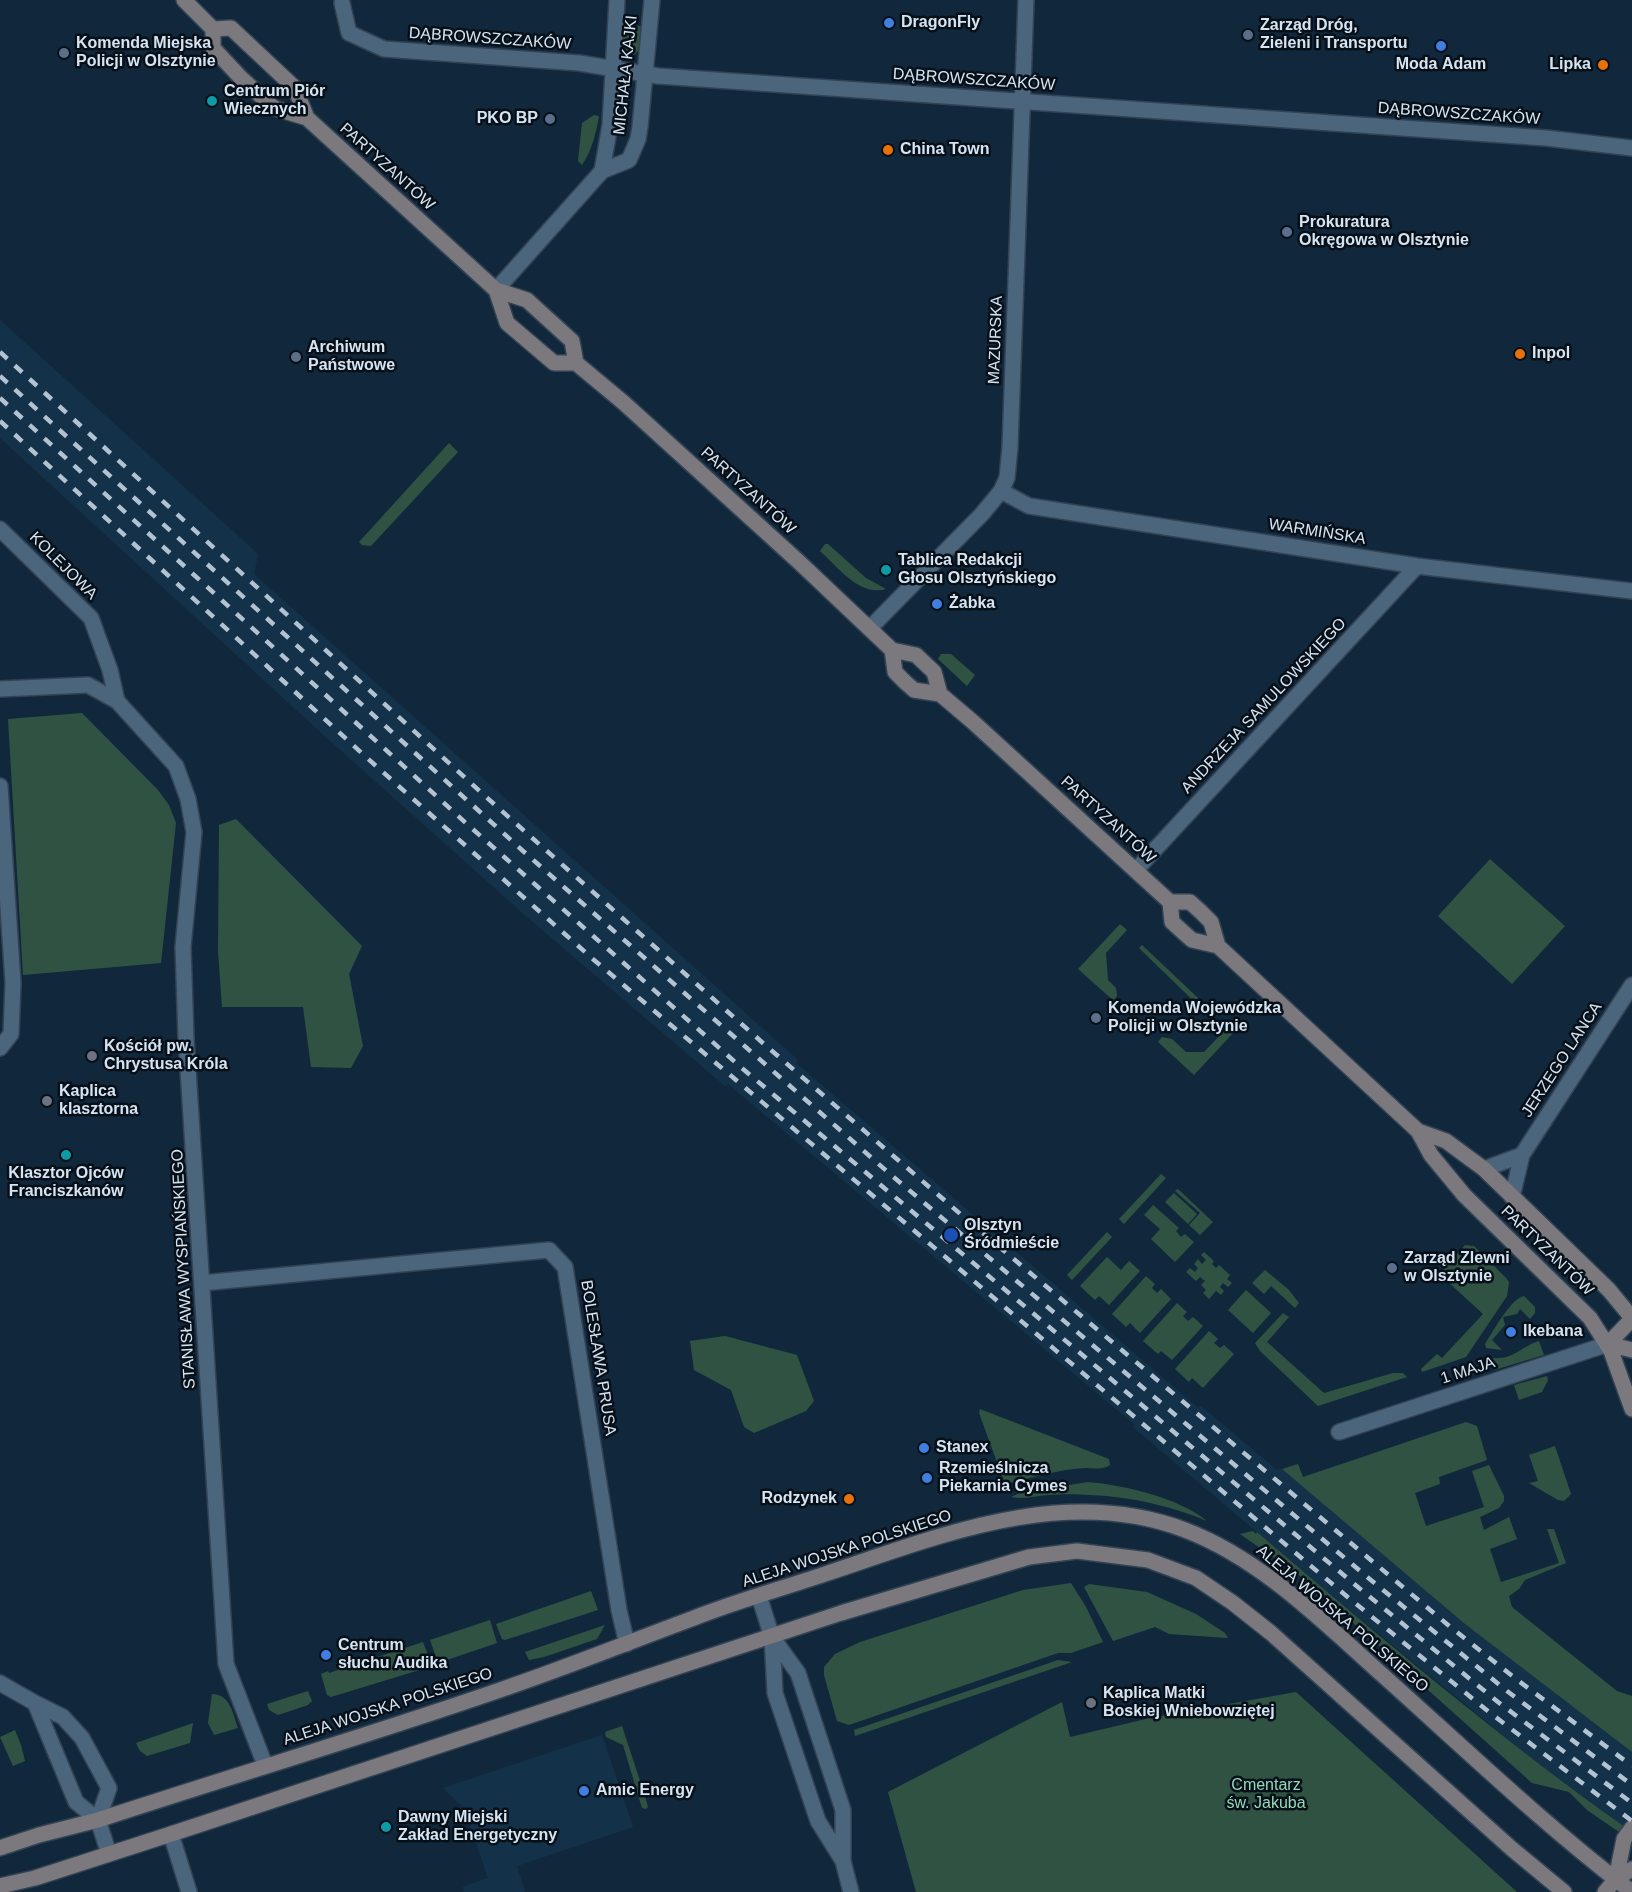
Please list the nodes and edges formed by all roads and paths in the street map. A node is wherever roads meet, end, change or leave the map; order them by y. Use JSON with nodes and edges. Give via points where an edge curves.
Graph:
{"nodes":[{"id":1,"x":184,"y":0,"type":"edge"},
{"id":2,"x":617,"y":0,"type":"edge"},
{"id":3,"x":652,"y":0,"type":"edge"},
{"id":4,"x":1026,"y":0,"type":"edge"},
{"id":5,"x":342,"y":3,"type":"dead end"},
{"id":6,"x":213,"y":29,"type":"junction"},
{"id":7,"x":613,"y":68,"type":"junction"},
{"id":8,"x":646,"y":74,"type":"junction"},
{"id":9,"x":1023,"y":101,"type":"junction"},
{"id":10,"x":307,"y":118,"type":"junction"},
{"id":11,"x":1632,"y":148,"type":"edge"},
{"id":12,"x":602,"y":171,"type":"junction"},
{"id":13,"x":496,"y":290,"type":"junction"},
{"id":14,"x":576,"y":363,"type":"junction"},
{"id":15,"x":1001,"y":491,"type":"junction"},
{"id":16,"x":0,"y":529,"type":"edge"},
{"id":17,"x":1417,"y":566,"type":"junction"},
{"id":18,"x":1632,"y":591,"type":"edge"},
{"id":19,"x":870,"y":628,"type":"junction"},
{"id":20,"x":892,"y":650,"type":"junction"},
{"id":21,"x":0,"y":689,"type":"edge"},
{"id":22,"x":940,"y":694,"type":"junction"},
{"id":23,"x":117,"y":701,"type":"junction"},
{"id":24,"x":0,"y":786,"type":"edge"},
{"id":25,"x":1136,"y":870,"type":"junction"},
{"id":26,"x":1170,"y":902,"type":"junction"},
{"id":27,"x":1218,"y":946,"type":"junction"},
{"id":28,"x":1632,"y":985,"type":"edge"},
{"id":29,"x":0,"y":1048,"type":"edge"},
{"id":30,"x":1418,"y":1131,"type":"junction"},
{"id":31,"x":1522,"y":1155,"type":"junction"},
{"id":32,"x":1484,"y":1169,"type":"junction"},
{"id":33,"x":1512,"y":1197,"type":"junction"},
{"id":34,"x":202,"y":1283,"type":"junction"},
{"id":35,"x":1632,"y":1319,"type":"edge"},
{"id":36,"x":1608,"y":1344,"type":"junction"},
{"id":37,"x":1632,"y":1350,"type":"edge"},
{"id":38,"x":1632,"y":1409,"type":"edge"},
{"id":39,"x":1338,"y":1432,"type":"dead end"},
{"id":40,"x":759,"y":1596,"type":"junction"},
{"id":41,"x":772,"y":1636,"type":"junction"},
{"id":42,"x":627,"y":1644,"type":"junction"},
{"id":43,"x":0,"y":1683,"type":"edge"},
{"id":44,"x":35,"y":1703,"type":"junction"},
{"id":45,"x":265,"y":1765,"type":"junction"},
{"id":46,"x":98,"y":1820,"type":"junction"},
{"id":47,"x":1628,"y":1833,"type":"edge"},
{"id":48,"x":171,"y":1834,"type":"junction"},
{"id":49,"x":0,"y":1848,"type":"edge"},
{"id":50,"x":109,"y":1854,"type":"junction"},
{"id":51,"x":843,"y":1861,"type":"junction"},
{"id":52,"x":1632,"y":1869,"type":"edge"},
{"id":53,"x":1616,"y":1879,"type":"junction"},
{"id":54,"x":0,"y":1886,"type":"edge"},
{"id":55,"x":189,"y":1892,"type":"edge"},
{"id":56,"x":851,"y":1892,"type":"edge"},
{"id":57,"x":1564,"y":1892,"type":"edge"},
{"id":58,"x":1605,"y":1892,"type":"edge"},
{"id":59,"x":1632,"y":1892,"type":"edge"}],
"edges":[{"from":1,"to":6,"type":"main road","name":"PARTYZANTÓW"},
{"from":2,"to":7,"type":"street","name":"MICHAŁA KAJKI"},
{"from":3,"to":8,"type":"street","name":"MICHAŁA KAJKI"},
{"from":4,"to":9,"type":"street","name":"MAZURSKA"},
{"from":5,"to":7,"type":"street","name":"DĄBROWSZCZAKÓW","via":[[349,33],[379,49]]},
{"from":6,"to":10,"type":"main road","name":"PARTYZANTÓW","via":[[231,28],[287,80],[295,88]]},
{"from":6,"to":10,"type":"main road","name":"PARTYZANTÓW","via":[[213,48],[241,78],[274,108]]},
{"from":7,"to":8,"type":"street","name":"DĄBROWSZCZAKÓW"},
{"from":7,"to":12,"type":"street","name":"MICHAŁA KAJKI","via":[[610,125]]},
{"from":8,"to":9,"type":"street","name":"DĄBROWSZCZAKÓW"},
{"from":8,"to":12,"type":"street","name":"MICHAŁA KAJKI","via":[[635,150],[629,159]]},
{"from":9,"to":11,"type":"street","name":"DĄBROWSZCZAKÓW","via":[[1546,138]]},
{"from":9,"to":15,"type":"street","name":"MAZURSKA","via":[[1010,447],[1007,478]]},
{"from":10,"to":13,"type":"main road","name":"PARTYZANTÓW"},
{"from":12,"to":13,"type":"street","name":"MICHAŁA KAJKI"},
{"from":13,"to":14,"type":"main road","name":"PARTYZANTÓW","via":[[527,300],[572,341]]},
{"from":13,"to":14,"type":"main road","name":"PARTYZANTÓW","via":[[507,323],[554,363]]},
{"from":14,"to":19,"type":"main road","name":"PARTYZANTÓW"},
{"from":15,"to":17,"type":"street","name":"WARMIŃSKA","via":[[1029,506]]},
{"from":15,"to":19,"type":"street","name":"MAZURSKA"},
{"from":16,"to":23,"type":"street","name":"KOLEJOWA","via":[[91,618]]},
{"from":17,"to":18,"type":"street","name":"WARMIŃSKA"},
{"from":17,"to":25,"type":"street","name":"ANDRZEJA SAMULOWSKIEGO"},
{"from":19,"to":20,"type":"main road","name":"PARTYZANTÓW"},
{"from":20,"to":22,"type":"main road","name":"PARTYZANTÓW","via":[[916,656],[929,667]]},
{"from":20,"to":22,"type":"main road","name":"PARTYZANTÓW","via":[[895,672],[905,682],[914,690]]},
{"from":21,"to":23,"type":"street","via":[[88,685]]},
{"from":22,"to":25,"type":"main road","name":"PARTYZANTÓW"},
{"from":23,"to":34,"type":"street","name":"STANISŁAWA WYSPIAŃSKIEGO","via":[[176,766],[194,832],[183,947]]},
{"from":24,"to":29,"type":"street","via":[[13,983],[12,1034]]},
{"from":25,"to":26,"type":"main road","name":"PARTYZANTÓW"},
{"from":26,"to":27,"type":"main road","name":"PARTYZANTÓW","via":[[1172,922],[1192,940]]},
{"from":26,"to":27,"type":"main road","name":"PARTYZANTÓW","via":[[1190,902],[1201,912],[1211,922]]},
{"from":27,"to":30,"type":"main road","name":"PARTYZANTÓW"},
{"from":28,"to":31,"type":"street","name":"JERZEGO LANCA"},
{"from":30,"to":32,"type":"main road","name":"PARTYZANTÓW","via":[[1446,1142]]},
{"from":30,"to":36,"type":"main road","name":"PARTYZANTÓW","via":[[1431,1155],[1464,1195],[1590,1318]]},
{"from":31,"to":32,"type":"street"},
{"from":31,"to":33,"type":"street","name":"JERZEGO LANCA"},
{"from":32,"to":33,"type":"main road","name":"PARTYZANTÓW"},
{"from":33,"to":35,"type":"main road","name":"PARTYZANTÓW","via":[[1609,1290]]},
{"from":34,"to":42,"type":"street","name":"BOLESŁAWA PRUSA","via":[[549,1250],[565,1267]]},
{"from":34,"to":45,"type":"street","name":"STANISŁAWA WYSPIAŃSKIEGO","via":[[226,1664]]},
{"from":35,"to":36,"type":"main road","name":"1 MAJA"},
{"from":36,"to":37,"type":"main road"},
{"from":36,"to":38,"type":"main road","name":"PARTYZANTÓW"},
{"from":36,"to":39,"type":"street","name":"1 MAJA"},
{"from":40,"to":41,"type":"street"},
{"from":40,"to":42,"type":"main road","name":"ALEJA WOJSKA POLSKIEGO"},
{"from":40,"to":53,"type":"main road","name":"ALEJA WOJSKA POLSKIEGO","via":[[939,1536],[1055,1511],[1143,1517],[1185,1530],[1236,1555],[1278,1584],[1560,1835]]},
{"from":41,"to":48,"type":"main road"},
{"from":41,"to":51,"type":"street","via":[[775,1693],[818,1821]]},
{"from":41,"to":51,"type":"street","via":[[798,1672],[843,1810]]},
{"from":41,"to":57,"type":"main road","via":[[1029,1557],[1077,1551],[1148,1560],[1196,1578],[1272,1633]]},
{"from":42,"to":45,"type":"main road","name":"ALEJA WOJSKA POLSKIEGO","via":[[504,1689]]},
{"from":43,"to":44,"type":"street"},
{"from":44,"to":46,"type":"street","via":[[76,1802]]},
{"from":44,"to":46,"type":"street","via":[[63,1717],[82,1738],[109,1788]]},
{"from":45,"to":46,"type":"main road","name":"ALEJA WOJSKA POLSKIEGO"},
{"from":46,"to":49,"type":"main road","name":"ALEJA WOJSKA POLSKIEGO"},
{"from":46,"to":50,"type":"street"},
{"from":47,"to":53,"type":"main road"},
{"from":48,"to":50,"type":"main road"},
{"from":48,"to":55,"type":"street"},
{"from":50,"to":54,"type":"main road"},
{"from":51,"to":56,"type":"street"},
{"from":52,"to":53,"type":"main road"},
{"from":53,"to":58,"type":"main road"},
{"from":53,"to":59,"type":"main road","name":"ALEJA WOJSKA POLSKIEGO"}]}
